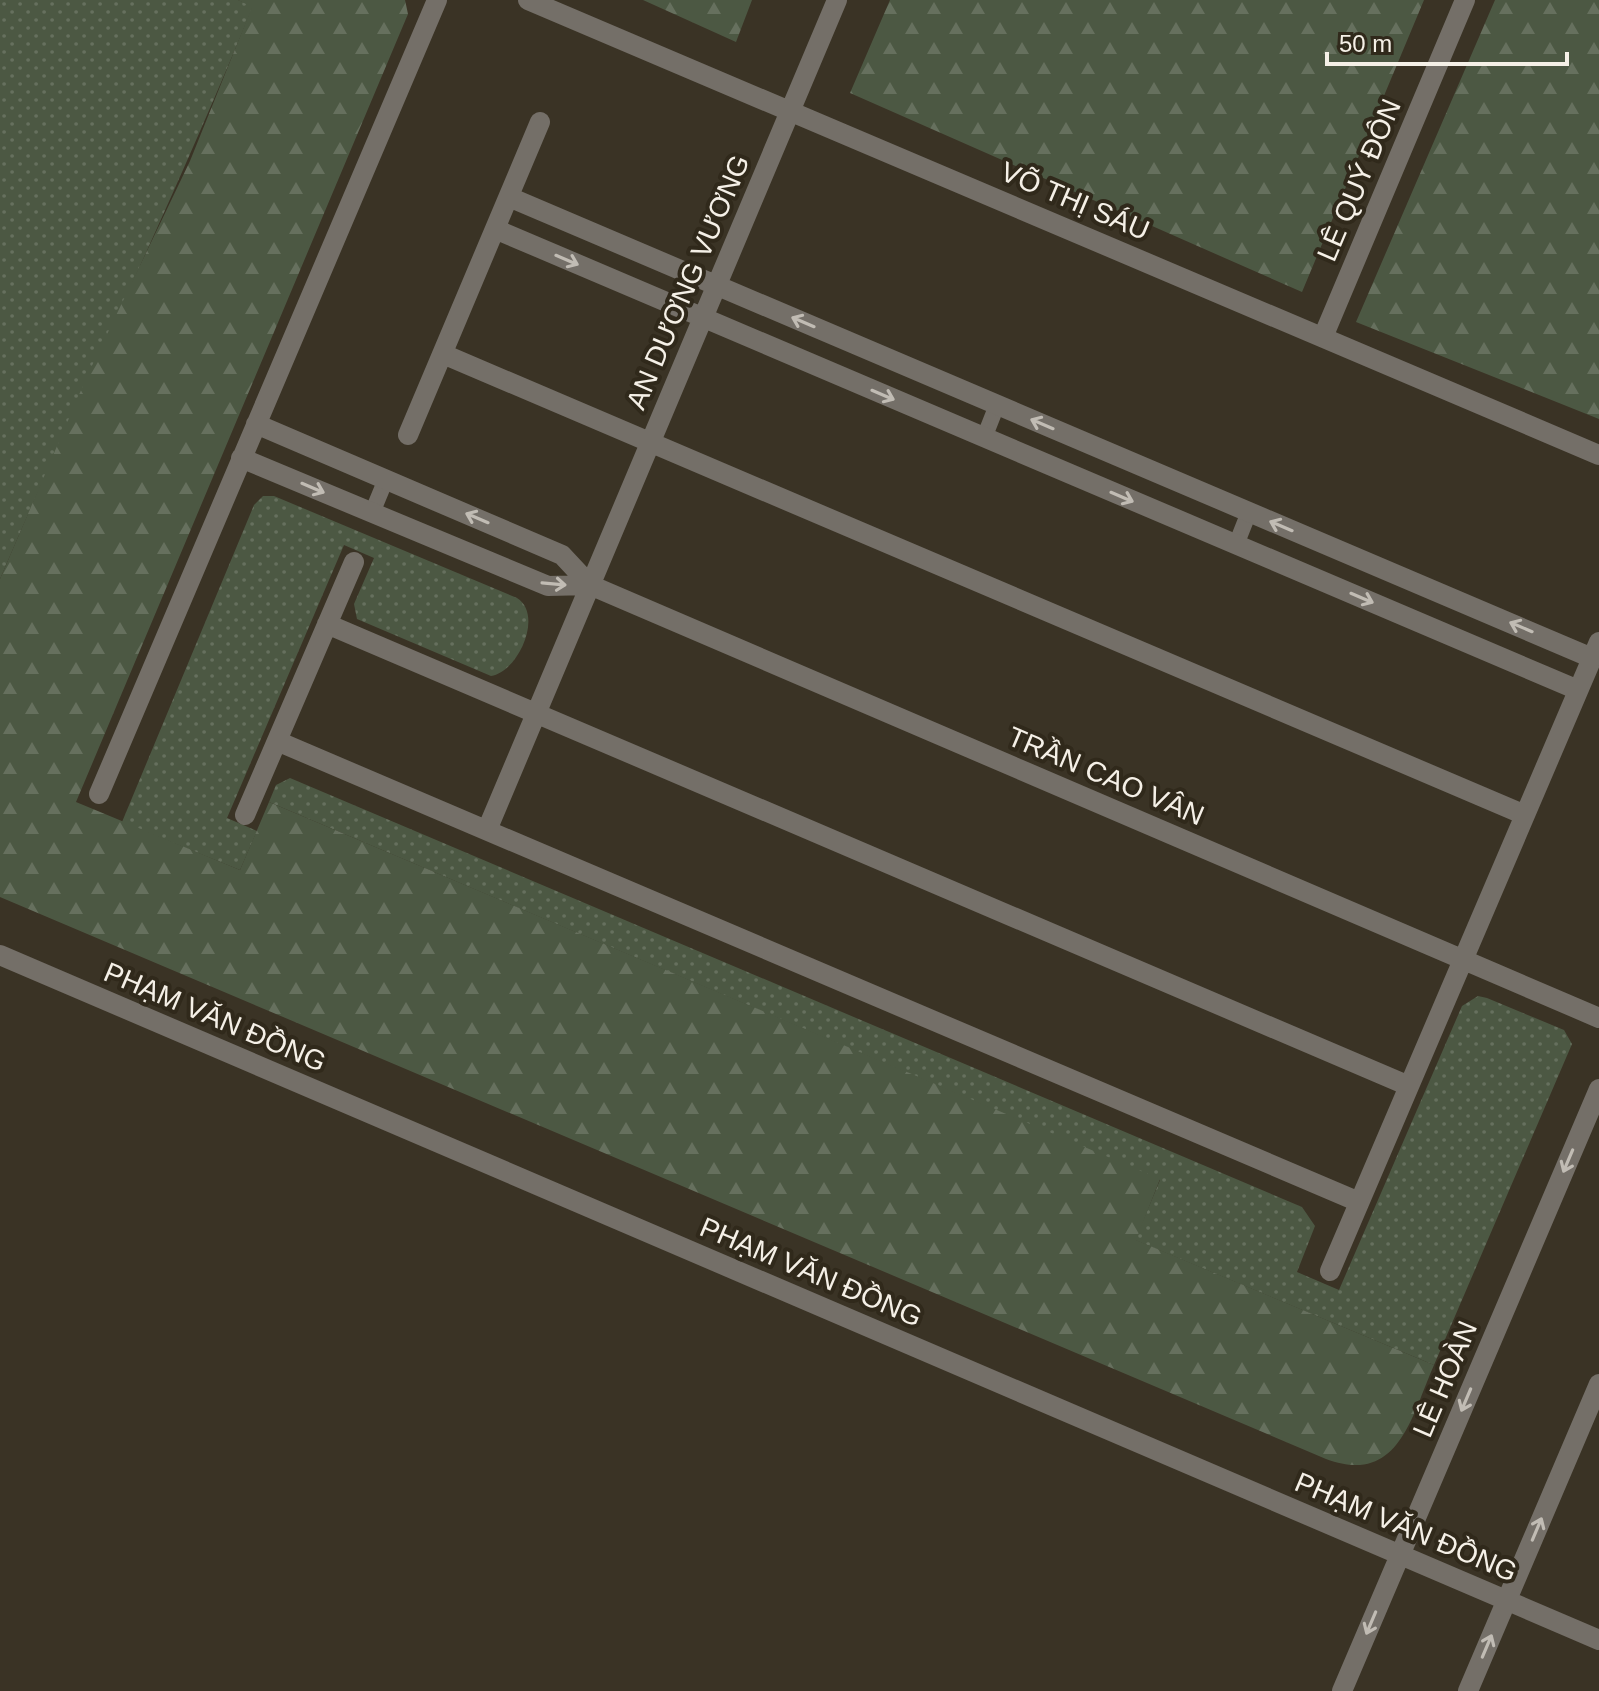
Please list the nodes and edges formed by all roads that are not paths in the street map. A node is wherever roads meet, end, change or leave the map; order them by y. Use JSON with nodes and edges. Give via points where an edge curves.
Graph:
{"nodes":[{"id":1,"x":437,"y":0,"type":"edge"},
{"id":2,"x":528,"y":0,"type":"edge"},
{"id":3,"x":837,"y":0,"type":"edge"},
{"id":4,"x":1465,"y":0,"type":"edge"},
{"id":5,"x":790,"y":110,"type":"junction"},
{"id":6,"x":540,"y":122,"type":"dead end"},
{"id":7,"x":509,"y":197,"type":"junction"},
{"id":8,"x":495,"y":229,"type":"junction"},
{"id":9,"x":717,"y":285,"type":"junction"},
{"id":10,"x":703,"y":318,"type":"junction"},
{"id":11,"x":1323,"y":337,"type":"junction"},
{"id":12,"x":443,"y":354,"type":"junction"},
{"id":13,"x":997,"y":405,"type":"junction"},
{"id":14,"x":256,"y":424,"type":"junction"},
{"id":15,"x":408,"y":435,"type":"dead end"},
{"id":16,"x":984,"y":438,"type":"junction"},
{"id":17,"x":651,"y":443,"type":"junction"},
{"id":18,"x":1599,"y":455,"type":"edge"},
{"id":19,"x":241,"y":458,"type":"junction"},
{"id":20,"x":386,"y":479,"type":"junction"},
{"id":21,"x":1249,"y":512,"type":"junction"},
{"id":22,"x":372,"y":513,"type":"junction"},
{"id":23,"x":1236,"y":545,"type":"junction"},
{"id":24,"x":354,"y":562,"type":"dead end"},
{"id":25,"x":590,"y":585,"type":"junction"},
{"id":26,"x":327,"y":624,"type":"junction"},
{"id":27,"x":1596,"y":650,"type":"edge"},
{"id":28,"x":1578,"y":690,"type":"junction"},
{"id":29,"x":536,"y":713,"type":"junction"},
{"id":30,"x":277,"y":741,"type":"junction"},
{"id":31,"x":99,"y":794,"type":"dead end"},
{"id":32,"x":245,"y":815,"type":"dead end"},
{"id":33,"x":1525,"y":815,"type":"junction"},
{"id":34,"x":487,"y":830,"type":"junction"},
{"id":35,"x":0,"y":955,"type":"edge"},
{"id":36,"x":1463,"y":960,"type":"junction"},
{"id":37,"x":1599,"y":1018,"type":"edge"},
{"id":38,"x":1409,"y":1086,"type":"junction"},
{"id":39,"x":1599,"y":1089,"type":"edge"},
{"id":40,"x":1359,"y":1202,"type":"junction"},
{"id":41,"x":1330,"y":1271,"type":"dead end"},
{"id":42,"x":1599,"y":1384,"type":"edge"},
{"id":43,"x":1400,"y":1554,"type":"junction"},
{"id":44,"x":1506,"y":1601,"type":"junction"},
{"id":45,"x":1599,"y":1640,"type":"edge"},
{"id":46,"x":1342,"y":1691,"type":"edge"},
{"id":47,"x":1468,"y":1691,"type":"edge"}],
"edges":[{"from":1,"to":14,"type":"street"},
{"from":2,"to":5,"type":"street","name":"VÕ THỊ SÁU"},
{"from":3,"to":5,"type":"street","name":"AN DƯƠNG VƯƠNG"},
{"from":4,"to":11,"type":"street","name":"LÊ QUÝ ĐÔN"},
{"from":5,"to":9,"type":"street","name":"AN DƯƠNG VƯƠNG"},
{"from":5,"to":11,"type":"street","name":"VÕ THỊ SÁU"},
{"from":6,"to":7,"type":"street"},
{"from":7,"to":8,"type":"street"},
{"from":7,"to":9,"type":"street"},
{"from":8,"to":10,"type":"street","one_way":true},
{"from":8,"to":12,"type":"street"},
{"from":9,"to":10,"type":"street","name":"AN DƯƠNG VƯƠNG"},
{"from":13,"to":9,"type":"street","one_way":true},
{"from":10,"to":16,"type":"street","one_way":true},
{"from":10,"to":17,"type":"street","name":"AN DƯƠNG VƯƠNG"},
{"from":11,"to":18,"type":"street","name":"VÕ THỊ SÁU"},
{"from":12,"to":15,"type":"street"},
{"from":12,"to":17,"type":"street"},
{"from":13,"to":16,"type":"lane"},
{"from":21,"to":13,"type":"street","one_way":true},
{"from":14,"to":19,"type":"street"},
{"from":14,"to":20,"type":"street"},
{"from":16,"to":23,"type":"street","one_way":true},
{"from":17,"to":25,"type":"street","name":"AN DƯƠNG VƯƠNG"},
{"from":17,"to":33,"type":"street"},
{"from":19,"to":22,"type":"street","one_way":true},
{"from":19,"to":31,"type":"street"},
{"from":20,"to":22,"type":"lane"},
{"from":25,"to":20,"type":"street","one_way":true,"via":[[562,555]]},
{"from":21,"to":23,"type":"lane"},
{"from":27,"to":21,"type":"street","one_way":true},
{"from":22,"to":25,"type":"street","one_way":true,"via":[[548,586]]},
{"from":23,"to":28,"type":"street","one_way":true},
{"from":24,"to":26,"type":"street"},
{"from":25,"to":29,"type":"street","name":"AN DƯƠNG VƯƠNG"},
{"from":25,"to":36,"type":"street","name":"TRẦN CAO VÂN"},
{"from":26,"to":29,"type":"street"},
{"from":26,"to":30,"type":"street"},
{"from":27,"to":28,"type":"street"},
{"from":28,"to":33,"type":"street"},
{"from":29,"to":34,"type":"street","name":"AN DƯƠNG VƯƠNG"},
{"from":29,"to":38,"type":"street"},
{"from":30,"to":32,"type":"street"},
{"from":30,"to":34,"type":"street"},
{"from":33,"to":36,"type":"street"},
{"from":34,"to":40,"type":"street"},
{"from":35,"to":43,"type":"street","name":"PHẠM VĂN ĐỒNG"},
{"from":36,"to":37,"type":"street","name":"TRẦN CAO VÂN"},
{"from":36,"to":38,"type":"street"},
{"from":38,"to":40,"type":"street"},
{"from":39,"to":43,"type":"street","name":"LÊ HOÀN","one_way":true},
{"from":40,"to":41,"type":"street"},
{"from":44,"to":42,"type":"street","one_way":true},
{"from":43,"to":44,"type":"street","name":"PHẠM VĂN ĐỒNG"},
{"from":43,"to":46,"type":"street","name":"LÊ HOÀN","one_way":true},
{"from":44,"to":45,"type":"street","name":"PHẠM VĂN ĐỒNG"},
{"from":47,"to":44,"type":"street","one_way":true}]}
